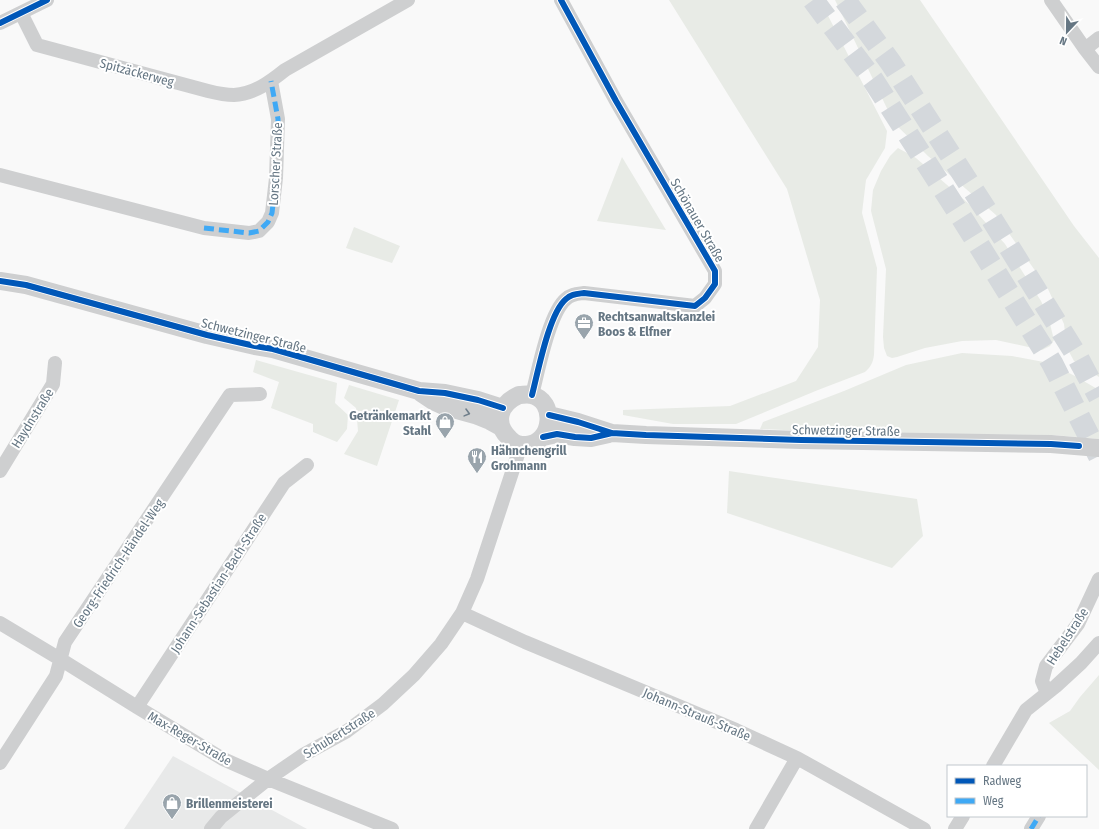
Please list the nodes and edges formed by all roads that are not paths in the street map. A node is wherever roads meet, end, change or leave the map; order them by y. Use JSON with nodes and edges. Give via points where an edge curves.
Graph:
{"nodes":[{"id":1,"x":46,"y":0,"type":"edge"},
{"id":2,"x":408,"y":0,"type":"edge"},
{"id":3,"x":561,"y":0,"type":"edge"},
{"id":4,"x":1051,"y":0,"type":"edge"},
{"id":5,"x":21,"y":13,"type":"junction"},
{"id":6,"x":0,"y":23,"type":"edge"},
{"id":7,"x":1099,"y":38,"type":"edge"},
{"id":8,"x":1085,"y":49,"type":"junction"},
{"id":9,"x":1099,"y":66,"type":"edge"},
{"id":10,"x":271,"y":81,"type":"junction"},
{"id":11,"x":0,"y":175,"type":"edge"},
{"id":12,"x":0,"y":282,"type":"edge"},
{"id":13,"x":55,"y":363,"type":"dead end"},
{"id":14,"x":419,"y":391,"type":"junction"},
{"id":15,"x":260,"y":394,"type":"dead end"},
{"id":16,"x":532,"y":395,"type":"junction"},
{"id":17,"x":503,"y":408,"type":"junction"},
{"id":18,"x":549,"y":415,"type":"junction"},
{"id":19,"x":501,"y":427,"type":"junction"},
{"id":20,"x":612,"y":433,"type":"junction"},
{"id":21,"x":543,"y":437,"type":"junction"},
{"id":22,"x":521,"y":445,"type":"junction"},
{"id":23,"x":1099,"y":448,"type":"edge"},
{"id":24,"x":307,"y":465,"type":"dead end"},
{"id":25,"x":0,"y":471,"type":"edge"},
{"id":26,"x":1099,"y":579,"type":"edge"},
{"id":27,"x":462,"y":613,"type":"junction"},
{"id":28,"x":0,"y":623,"type":"edge"},
{"id":29,"x":1099,"y":643,"type":"edge"},
{"id":30,"x":60,"y":659,"type":"junction"},
{"id":31,"x":1048,"y":693,"type":"junction"},
{"id":32,"x":137,"y":707,"type":"junction"},
{"id":33,"x":797,"y":758,"type":"junction"},
{"id":34,"x":0,"y":763,"type":"edge"},
{"id":35,"x":994,"y":765,"type":"edge"},
{"id":36,"x":268,"y":779,"type":"junction"},
{"id":37,"x":962,"y":817,"type":"edge"},
{"id":38,"x":1037,"y":817,"type":"edge"},
{"id":39,"x":211,"y":829,"type":"edge"},
{"id":40,"x":392,"y":829,"type":"edge"},
{"id":41,"x":756,"y":829,"type":"edge"},
{"id":42,"x":924,"y":829,"type":"edge"},
{"id":43,"x":955,"y":829,"type":"edge"},
{"id":44,"x":1031,"y":829,"type":"edge"}],
"edges":[{"from":1,"to":5,"type":"street"},
{"from":2,"to":10,"type":"street","via":[[285,70]]},
{"from":3,"to":16,"type":"street","name":"Schönauer Straße","via":[[616,101],[715,271],[715,284],[705,298],[695,306],[584,292],[573,294],[558,308],[549,330]]},
{"from":4,"to":8,"type":"street"},
{"from":5,"to":6,"type":"street"},
{"from":5,"to":10,"type":"street","name":"Spitzäckerweg","via":[[37,45],[208,91],[233,95],[251,92]]},
{"from":7,"to":8,"type":"street"},
{"from":8,"to":9,"type":"street"},
{"from":10,"to":11,"type":"street","name":"Lorscher Straße","via":[[278,119],[276,178],[272,213],[268,222],[259,231],[250,234],[204,228]]},
{"from":12,"to":14,"type":"street","name":"Schwetzinger Straße","via":[[26,285],[207,336],[273,349]]},
{"from":13,"to":25,"type":"street","name":"Haydnstraße","via":[[53,384]]},
{"from":14,"to":17,"type":"street","name":"Schwetzinger Straße","via":[[445,393]]},
{"from":14,"to":19,"type":"street","name":"Schwetzinger Straße","one_way":true,"via":[[432,401],[475,415]]},
{"from":15,"to":30,"type":"street","name":"Georg-Friedrich-Händel-Weg","via":[[230,395],[66,642]]},
{"from":16,"to":17,"type":"street","via":[[519,395]]},
{"from":16,"to":18,"type":"street","via":[[542,401]]},
{"from":17,"to":19,"type":"street"},
{"from":18,"to":20,"type":"street","name":"Schwetzinger Straße"},
{"from":18,"to":21,"type":"street","via":[[547,431]]},
{"from":19,"to":22,"type":"street","via":[[510,440]]},
{"from":20,"to":21,"type":"street","name":"Schwetzinger Straße","via":[[591,438],[557,434]]},
{"from":20,"to":23,"type":"street","name":"Schwetzinger Straße","via":[[801,440],[1051,444]]},
{"from":21,"to":22,"type":"street","via":[[531,444]]},
{"from":22,"to":27,"type":"street","name":"Schubertstraße","via":[[477,579]]},
{"from":24,"to":32,"type":"street","name":"Johann-Sebastian-Bach-Straße","via":[[284,483]]},
{"from":26,"to":31,"type":"street","name":"Hebelstraße","via":[[1078,624],[1046,666],[1042,681]]},
{"from":27,"to":33,"type":"street","name":"Johann-Strauß-Straße"},
{"from":27,"to":36,"type":"street","name":"Schubertstraße","via":[[419,670],[383,704],[347,731],[303,755]]},
{"from":28,"to":30,"type":"street","name":"Max-Reger-Straße"},
{"from":29,"to":31,"type":"street","name":"Hebelstraße"},
{"from":30,"to":32,"type":"street","name":"Max-Reger-Straße"},
{"from":30,"to":34,"type":"street","name":"Georg-Friedrich-Händel-Weg","via":[[56,676]]},
{"from":31,"to":35,"type":"street","name":"Hebelstraße","via":[[1026,710]]},
{"from":32,"to":36,"type":"street","name":"Max-Reger-Straße","via":[[223,759]]},
{"from":33,"to":41,"type":"street"},
{"from":33,"to":42,"type":"street","name":"Johann-Strauß-Straße"},
{"from":36,"to":39,"type":"street","name":"Schubertstraße","via":[[221,817]]},
{"from":36,"to":40,"type":"street","name":"Max-Reger-Straße"},
{"from":37,"to":43,"type":"street"},
{"from":38,"to":44,"type":"street"}]}
